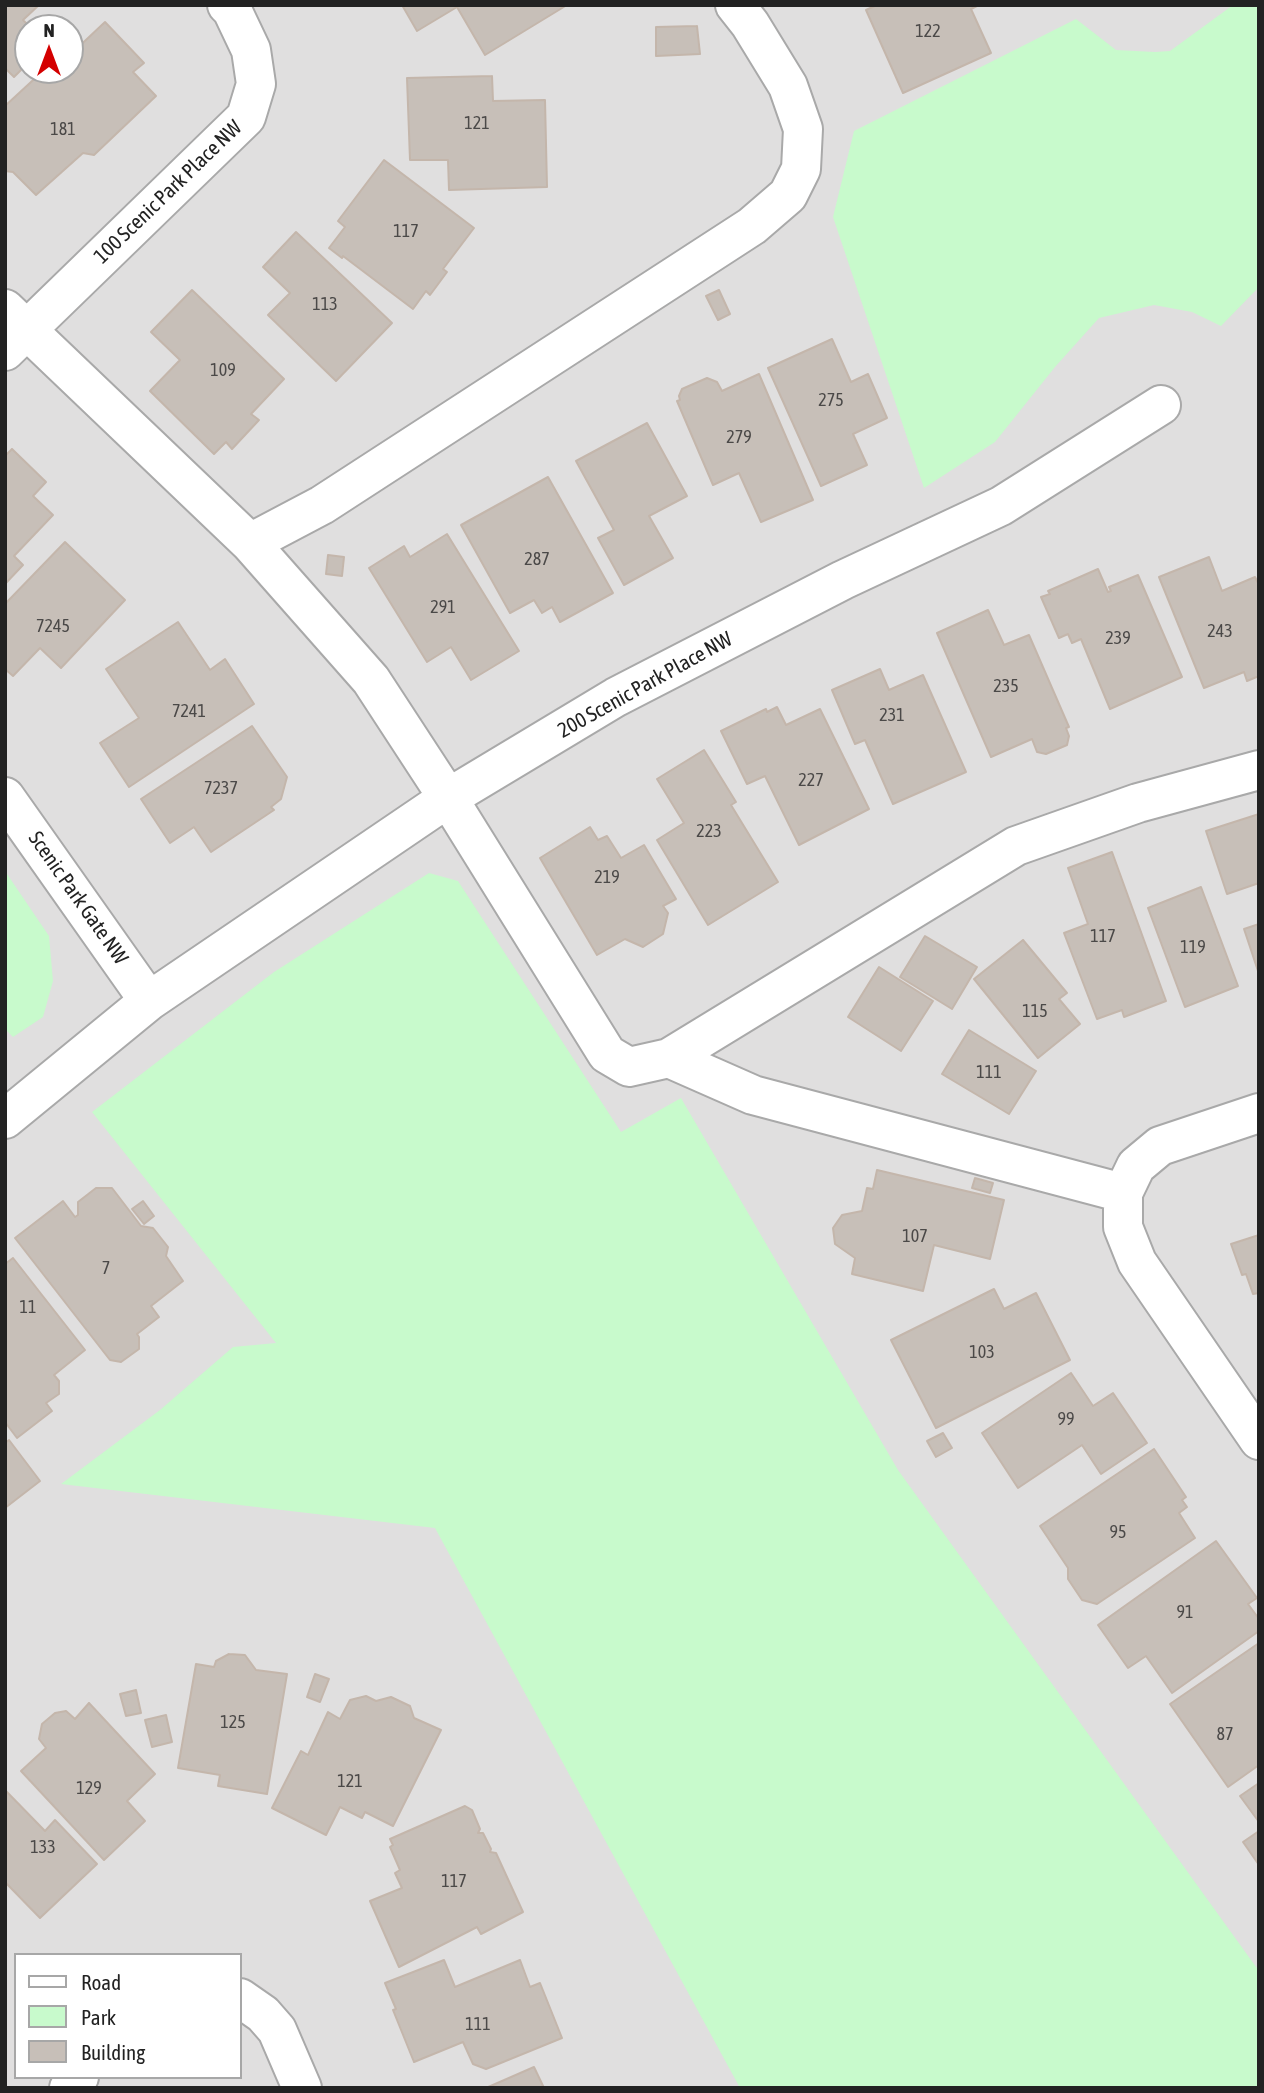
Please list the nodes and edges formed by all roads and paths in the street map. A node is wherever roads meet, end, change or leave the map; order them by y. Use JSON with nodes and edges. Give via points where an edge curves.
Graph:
{"nodes":[{"id":1,"x":227,"y":5,"type":"edge"},
{"id":2,"x":735,"y":5,"type":"edge"},
{"id":3,"x":13,"y":330,"type":"edge"},
{"id":4,"x":1161,"y":405,"type":"dead end"},
{"id":5,"x":250,"y":543,"type":"junction"},
{"id":6,"x":1259,"y":770,"type":"edge"},
{"id":7,"x":5,"y":796,"type":"edge"},
{"id":8,"x":448,"y":798,"type":"junction"},
{"id":9,"x":149,"y":1001,"type":"junction"},
{"id":10,"x":669,"y":1058,"type":"junction"},
{"id":11,"x":1259,"y":1113,"type":"edge"},
{"id":12,"x":5,"y":1119,"type":"edge"},
{"id":13,"x":1123,"y":1193,"type":"junction"},
{"id":14,"x":1259,"y":1440,"type":"edge"},
{"id":15,"x":242,"y":1999,"type":"edge"},
{"id":16,"x":302,"y":2088,"type":"edge"}],
"edges":[{"from":1,"to":3,"type":"street","name":"100 Scenic Park Place NW","via":[[251,50],[256,84],[246,117]]},
{"from":2,"to":5,"type":"street","via":[[788,86],[803,129],[801,169],[788,195],[752,226],[321,505]]},
{"from":3,"to":5,"type":"street"},
{"from":4,"to":8,"type":"street","name":"200 Scenic Park Place NW","via":[[1001,506],[843,580],[616,697]]},
{"from":5,"to":8,"type":"street","via":[[370,680]]},
{"from":6,"to":10,"type":"street","via":[[1138,803],[1016,846]]},
{"from":7,"to":9,"type":"street","name":"Scenic Park Gate NW"},
{"from":8,"to":9,"type":"street","name":"200 Scenic Park Place NW"},
{"from":8,"to":10,"type":"street","via":[[607,1054],[629,1067]]},
{"from":9,"to":12,"type":"street","name":"200 Scenic Park Place NW"},
{"from":10,"to":13,"type":"street","via":[[753,1095]]},
{"from":11,"to":13,"type":"street","via":[[1160,1146],[1136,1166]]},
{"from":13,"to":14,"type":"street","via":[[1123,1227],[1137,1262]]},
{"from":15,"to":16,"type":"street","via":[[277,2030]]}]}
